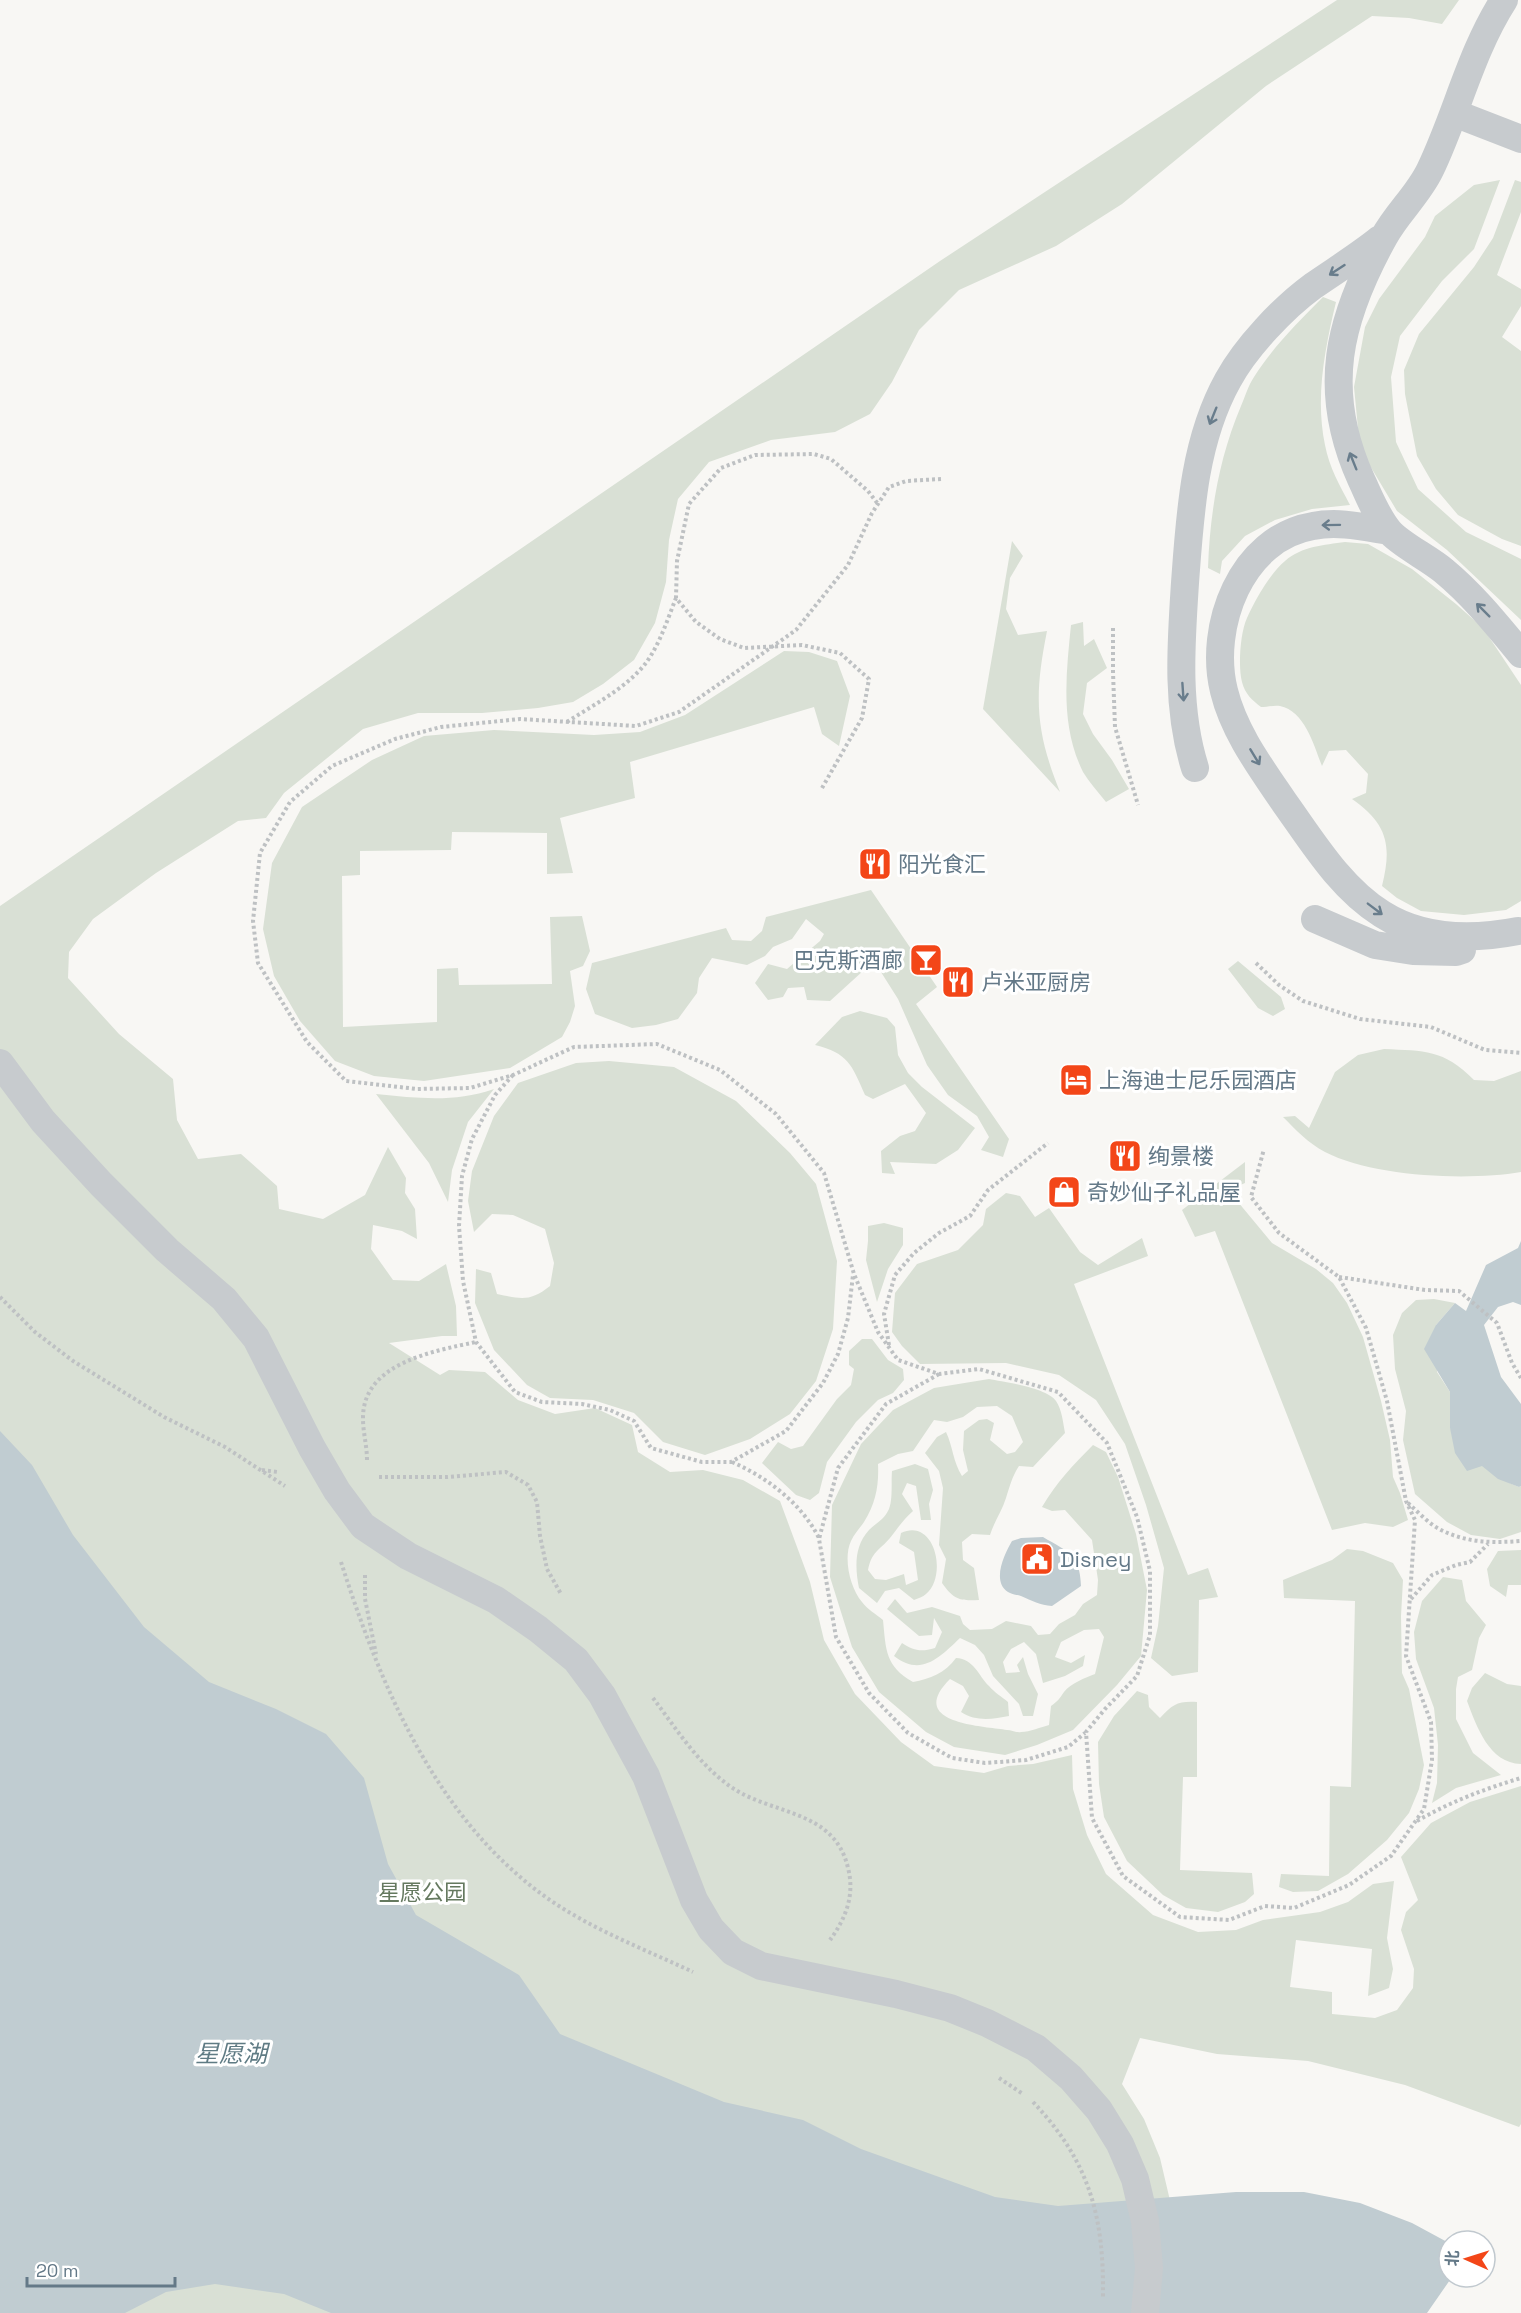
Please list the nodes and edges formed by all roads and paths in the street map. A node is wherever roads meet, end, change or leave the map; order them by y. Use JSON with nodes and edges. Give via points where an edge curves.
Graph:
{"nodes":[{"id":1,"x":1504,"y":0,"type":"edge"},
{"id":2,"x":1454,"y":113,"type":"junction"},
{"id":3,"x":1521,"y":139,"type":"edge"},
{"id":4,"x":1384,"y":236,"type":"junction"},
{"id":5,"x":941,"y":479,"type":"dead end"},
{"id":6,"x":878,"y":504,"type":"junction"},
{"id":7,"x":1389,"y":531,"type":"junction"},
{"id":8,"x":676,"y":598,"type":"junction"},
{"id":9,"x":1113,"y":628,"type":"dead end"},
{"id":10,"x":1182,"y":633,"type":"junction"},
{"id":11,"x":772,"y":646,"type":"junction"},
{"id":12,"x":1521,"y":654,"type":"edge"},
{"id":13,"x":567,"y":722,"type":"junction"},
{"id":14,"x":1235,"y":724,"type":"junction"},
{"id":15,"x":1196,"y":768,"type":"dead end"},
{"id":16,"x":822,"y":788,"type":"dead end"},
{"id":17,"x":1138,"y":805,"type":"dead end"},
{"id":18,"x":1315,"y":919,"type":"dead end"},
{"id":19,"x":1519,"y":930,"type":"edge"},
{"id":20,"x":1256,"y":963,"type":"dead end"},
{"id":21,"x":1521,"y":1053,"type":"edge"},
{"id":22,"x":0,"y":1063,"type":"edge"},
{"id":23,"x":513,"y":1075,"type":"junction"},
{"id":24,"x":1048,"y":1143,"type":"dead end"},
{"id":25,"x":1264,"y":1149,"type":"dead end"},
{"id":26,"x":854,"y":1274,"type":"junction"},
{"id":27,"x":1339,"y":1277,"type":"junction"},
{"id":28,"x":0,"y":1297,"type":"edge"},
{"id":29,"x":476,"y":1342,"type":"junction"},
{"id":30,"x":889,"y":1348,"type":"junction"},
{"id":31,"x":939,"y":1374,"type":"junction"},
{"id":32,"x":1521,"y":1378,"type":"edge"},
{"id":33,"x":731,"y":1462,"type":"junction"},
{"id":34,"x":291,"y":1493,"type":"dead end"},
{"id":35,"x":1406,"y":1501,"type":"junction"},
{"id":36,"x":363,"y":1526,"type":"junction"},
{"id":37,"x":819,"y":1539,"type":"junction"},
{"id":38,"x":1521,"y":1542,"type":"edge"},
{"id":39,"x":1488,"y":1544,"type":"junction"},
{"id":40,"x":340,"y":1560,"type":"dead end"},
{"id":41,"x":1410,"y":1600,"type":"junction"},
{"id":42,"x":378,"y":1666,"type":"junction"},
{"id":43,"x":1086,"y":1732,"type":"junction"},
{"id":44,"x":1521,"y":1778,"type":"edge"},
{"id":45,"x":1414,"y":1822,"type":"junction"},
{"id":46,"x":699,"y":1974,"type":"dead end"},
{"id":47,"x":992,"y":2073,"type":"dead end"},
{"id":48,"x":1103,"y":2304,"type":"dead end"},
{"id":49,"x":1145,"y":2313,"type":"edge"}],
"edges":[{"from":1,"to":2,"type":"lane","via":[[1466,76]]},
{"from":2,"to":3,"type":"lane"},
{"from":2,"to":4,"type":"lane","via":[[1426,179]]},
{"from":7,"to":4,"type":"lane","one_way":true,"via":[[1351,455],[1341,419],[1337,377],[1342,337]]},
{"from":4,"to":10,"type":"lane","one_way":true,"via":[[1312,287],[1282,314],[1228,380],[1205,435],[1194,489]]},
{"from":5,"to":6,"type":"path","via":[[906,480],[889,487]]},
{"from":6,"to":8,"type":"path","via":[[831,459],[814,454],[755,455],[721,468],[689,504],[677,561]]},
{"from":6,"to":11,"type":"path","via":[[848,565],[796,630]]},
{"from":12,"to":7,"type":"lane","one_way":true,"via":[[1445,572]]},
{"from":7,"to":14,"type":"lane","one_way":true,"via":[[1334,523],[1311,526],[1283,537],[1248,568],[1237,584],[1223,622],[1220,656],[1223,690]]},
{"from":8,"to":11,"type":"path","via":[[696,622],[720,639],[744,648]]},
{"from":8,"to":13,"type":"path","via":[[660,638],[638,673]]},
{"from":9,"to":17,"type":"path","via":[[1115,727]]},
{"from":10,"to":14,"type":"lane"},
{"from":10,"to":15,"type":"lane","one_way":true,"via":[[1185,728]]},
{"from":11,"to":13,"type":"path","via":[[679,712],[636,726]]},
{"from":11,"to":16,"type":"path","via":[[802,645],[840,653],[869,679],[862,718]]},
{"from":13,"to":23,"type":"path","via":[[520,720],[441,727],[395,739],[332,766],[290,802],[260,854],[253,921],[258,963],[306,1042],[346,1081],[417,1089],[470,1088]]},
{"from":14,"to":19,"type":"lane","one_way":true,"via":[[1314,844],[1356,894],[1382,914],[1442,936],[1483,936]]},
{"from":18,"to":19,"type":"lane","via":[[1375,945],[1413,951],[1456,952]]},
{"from":20,"to":21,"type":"path","via":[[1303,1001],[1360,1019],[1431,1027],[1485,1050]]},
{"from":22,"to":36,"type":"lane","via":[[43,1121],[101,1184],[167,1250],[224,1299],[256,1338],[328,1476]]},
{"from":23,"to":26,"type":"path","via":[[574,1047],[657,1044],[720,1070],[776,1114],[824,1173]]},
{"from":23,"to":29,"type":"path","via":[[495,1095],[472,1139],[462,1176],[459,1226],[463,1281]]},
{"from":24,"to":30,"type":"path","via":[[988,1190],[970,1216],[939,1233],[895,1275],[884,1314]]},
{"from":25,"to":27,"type":"path","via":[[1251,1197],[1280,1233]]},
{"from":26,"to":30,"type":"path","via":[[878,1332]]},
{"from":26,"to":33,"type":"path","via":[[848,1318],[838,1353],[823,1383],[786,1431]]},
{"from":27,"to":32,"type":"path","via":[[1459,1291],[1497,1323]]},
{"from":27,"to":35,"type":"path","via":[[1366,1328],[1387,1401]]},
{"from":28,"to":34,"type":"path","via":[[35,1332],[73,1361],[165,1417],[225,1447]]},
{"from":29,"to":33,"type":"path","via":[[515,1392],[542,1402],[610,1410],[634,1420],[651,1448],[702,1462]]},
{"from":29,"to":36,"type":"path","via":[[413,1358],[384,1375],[368,1394],[362,1418],[368,1485]]},
{"from":30,"to":31,"type":"path","via":[[898,1360]]},
{"from":31,"to":37,"type":"path","via":[[886,1404],[838,1468]]},
{"from":31,"to":43,"type":"path","via":[[979,1369],[1058,1392],[1107,1443],[1112,1454],[1137,1517],[1150,1571],[1150,1635],[1137,1676]]},
{"from":33,"to":37,"type":"path","via":[[754,1472],[788,1498],[809,1519]]},
{"from":35,"to":39,"type":"path","via":[[1440,1530]]},
{"from":35,"to":41,"type":"path","via":[[1415,1520]]},
{"from":36,"to":42,"type":"path","via":[[365,1599]]},
{"from":36,"to":49,"type":"lane","via":[[408,1556],[496,1600],[576,1660],[602,1695],[646,1776],[694,1900],[711,1929],[733,1952],[761,1966],[950,2008],[1035,2048],[1071,2078],[1099,2110],[1120,2144],[1138,2190],[1149,2268]]},
{"from":37,"to":43,"type":"path","via":[[836,1637],[868,1693],[908,1733],[952,1758],[985,1763],[1026,1760],[1068,1747]]},
{"from":38,"to":39,"type":"path"},
{"from":39,"to":41,"type":"path","via":[[1470,1562],[1431,1575]]},
{"from":40,"to":42,"type":"path"},
{"from":41,"to":45,"type":"path","via":[[1406,1656],[1431,1722],[1432,1760],[1424,1809]]},
{"from":42,"to":46,"type":"path","via":[[413,1742],[452,1802],[492,1851],[555,1903],[599,1929]]},
{"from":43,"to":45,"type":"path","via":[[1092,1818],[1123,1876],[1180,1917],[1230,1920],[1265,1906],[1294,1908],[1349,1885],[1391,1856]]},
{"from":44,"to":45,"type":"path","via":[[1444,1806]]},
{"from":47,"to":48,"type":"path","via":[[1027,2097],[1054,2124],[1077,2159],[1099,2225]]}]}
